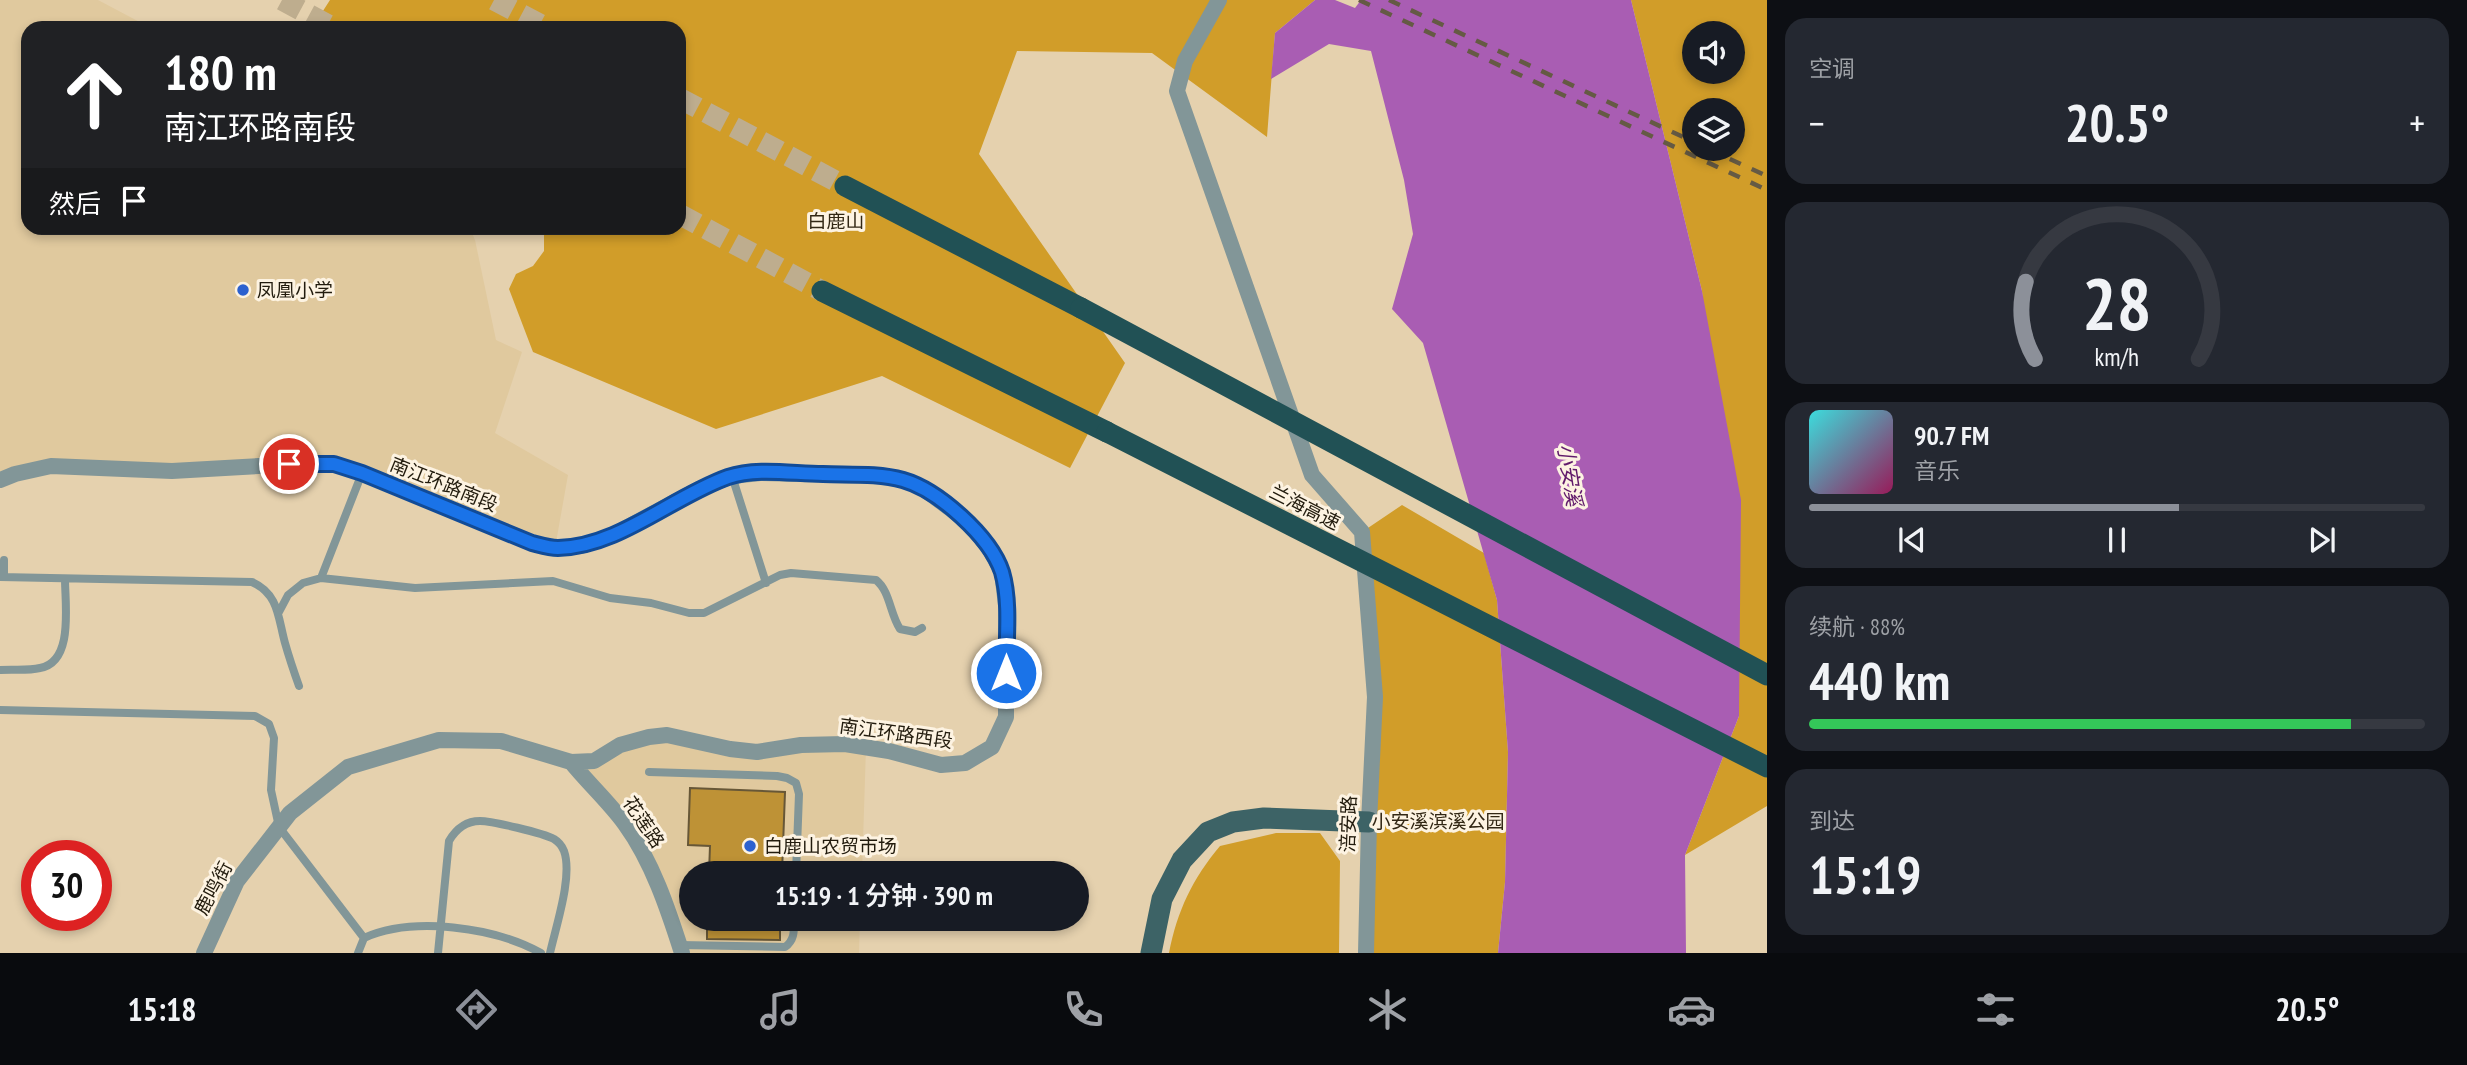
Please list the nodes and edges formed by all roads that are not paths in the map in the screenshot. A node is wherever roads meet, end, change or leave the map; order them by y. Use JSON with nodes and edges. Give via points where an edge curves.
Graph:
{"nodes":[{"id":1,"x":1219,"y":0,"type":"edge"},
{"id":2,"x":845,"y":186,"type":"tunnel mouth"},
{"id":3,"x":822,"y":291,"type":"tunnel mouth"},
{"id":4,"x":362,"y":473,"type":"junction"},
{"id":5,"x":732,"y":476,"type":"junction"},
{"id":6,"x":0,"y":480,"type":"edge"},
{"id":7,"x":4,"y":560,"type":"dead end"},
{"id":8,"x":2,"y":577,"type":"edge"},
{"id":9,"x":321,"y":578,"type":"junction"},
{"id":10,"x":65,"y":579,"type":"junction"},
{"id":11,"x":766,"y":583,"type":"junction"},
{"id":12,"x":279,"y":612,"type":"junction"},
{"id":13,"x":922,"y":628,"type":"dead end"},
{"id":14,"x":0,"y":670,"type":"edge"},
{"id":15,"x":1767,"y":675,"type":"edge"},
{"id":16,"x":299,"y":686,"type":"dead end"},
{"id":17,"x":0,"y":710,"type":"edge"},
{"id":18,"x":571,"y":762,"type":"junction"},
{"id":19,"x":1767,"y":766,"type":"edge"},
{"id":20,"x":649,"y":772,"type":"dead end"},
{"id":21,"x":290,"y":813,"type":"joint"},
{"id":22,"x":1368,"y":822,"type":"junction"},
{"id":23,"x":279,"y":827,"type":"junction"},
{"id":24,"x":796,"y":861,"type":"edge"},
{"id":25,"x":441,"y":928,"type":"junction"},
{"id":26,"x":792,"y":931,"type":"edge"},
{"id":27,"x":364,"y":937,"type":"junction"},
{"id":28,"x":681,"y":949,"type":"edge"},
{"id":29,"x":204,"y":953,"type":"edge"},
{"id":30,"x":358,"y":953,"type":"edge"},
{"id":31,"x":438,"y":953,"type":"edge"},
{"id":32,"x":541,"y":953,"type":"edge"},
{"id":33,"x":550,"y":953,"type":"edge"},
{"id":34,"x":1151,"y":953,"type":"edge"},
{"id":35,"x":1366,"y":953,"type":"edge"}],
"edges":[{"from":1,"to":22,"type":"street","name":"涪安路","via":[[1185,61],[1177,91],[1312,475],[1362,532],[1375,697]]},
{"from":2,"to":15,"type":"highway","bridge":true},
{"from":3,"to":19,"type":"highway","name":"兰海高速","bridge":true},
{"from":4,"to":5,"type":"street","name":"南江环路南段","via":[[532,543],[555,548],[609,537]]},
{"from":4,"to":6,"type":"street","name":"南江环路南段","via":[[312,463],[172,471],[51,466]]},
{"from":4,"to":9,"type":"lane"},
{"from":5,"to":11,"type":"lane"},
{"from":5,"to":18,"type":"street","name":"南江环路西段","via":[[760,473],[904,480],[967,521],[1002,572],[1006,605],[1006,717],[992,747],[965,763],[941,765],[845,744],[757,752],[667,736],[620,745],[594,761]]},
{"from":7,"to":8,"type":"lane"},
{"from":8,"to":10,"type":"lane"},
{"from":9,"to":11,"type":"lane","via":[[415,588],[553,581],[689,613],[704,613]]},
{"from":9,"to":12,"type":"lane","via":[[303,583],[288,595]]},
{"from":10,"to":12,"type":"lane","via":[[252,582],[266,590]]},
{"from":10,"to":14,"type":"lane","via":[[61,654],[40,668]]},
{"from":11,"to":13,"type":"lane","via":[[790,573],[876,580],[900,629]]},
{"from":12,"to":16,"type":"lane"},
{"from":17,"to":23,"type":"lane","via":[[263,718],[274,738],[271,790]]},
{"from":18,"to":21,"type":"street","name":"南江环路西段","via":[[500,741],[439,740],[348,767]]},
{"from":18,"to":28,"type":"street","name":"花莲路","via":[[625,825],[650,868]]},
{"from":20,"to":24,"type":"lane","via":[[777,776],[796,783]]},
{"from":21,"to":23,"type":"street","name":"鹿鸣街"},
{"from":22,"to":34,"type":"main road","via":[[1264,818],[1233,822],[1208,832],[1182,860],[1162,899]]},
{"from":22,"to":35,"type":"street","name":"涪安路"},
{"from":23,"to":27,"type":"lane"},
{"from":23,"to":29,"type":"street","name":"鹿鸣街","via":[[237,881]]},
{"from":25,"to":27,"type":"lane","via":[[383,929]]},
{"from":25,"to":31,"type":"lane"},
{"from":25,"to":32,"type":"lane","via":[[500,936]]},
{"from":25,"to":33,"type":"lane","via":[[449,841],[455,831],[480,821],[545,835],[563,848],[567,873]]},
{"from":26,"to":28,"type":"lane","via":[[791,943],[785,947]]},
{"from":27,"to":30,"type":"lane"}]}
